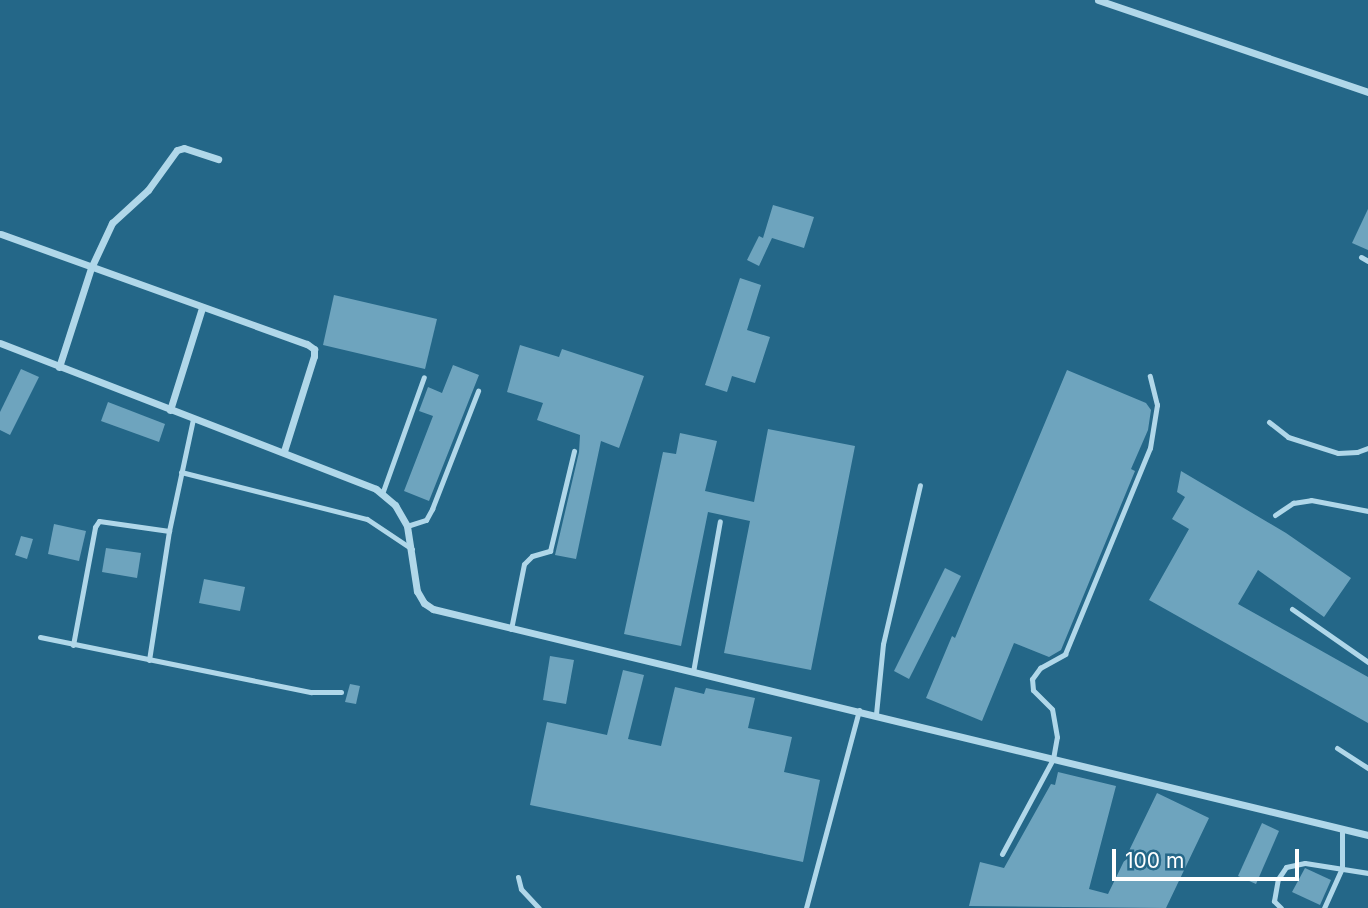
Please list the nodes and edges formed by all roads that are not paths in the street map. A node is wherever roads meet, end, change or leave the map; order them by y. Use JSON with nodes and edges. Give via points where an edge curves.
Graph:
{"nodes":[{"id":1,"x":1098,"y":0,"type":"edge"},
{"id":2,"x":1368,"y":92,"type":"edge"},
{"id":3,"x":218,"y":159,"type":"dead end"},
{"id":4,"x":1,"y":234,"type":"edge"},
{"id":5,"x":1361,"y":257,"type":"dead end"},
{"id":6,"x":1368,"y":261,"type":"edge"},
{"id":7,"x":91,"y":268,"type":"junction"},
{"id":8,"x":202,"y":308,"type":"junction"},
{"id":9,"x":0,"y":343,"type":"edge"},
{"id":10,"x":59,"y":367,"type":"junction"},
{"id":11,"x":1150,"y":376,"type":"dead end"},
{"id":12,"x":424,"y":377,"type":"dead end"},
{"id":13,"x":478,"y":391,"type":"dead end"},
{"id":14,"x":170,"y":410,"type":"junction"},
{"id":15,"x":193,"y":419,"type":"junction"},
{"id":16,"x":1269,"y":422,"type":"dead end"},
{"id":17,"x":1368,"y":448,"type":"edge"},
{"id":18,"x":284,"y":451,"type":"junction"},
{"id":19,"x":574,"y":451,"type":"dead end"},
{"id":20,"x":181,"y":472,"type":"junction"},
{"id":21,"x":920,"y":485,"type":"dead end"},
{"id":22,"x":382,"y":494,"type":"junction"},
{"id":23,"x":1368,"y":511,"type":"edge"},
{"id":24,"x":1275,"y":515,"type":"dead end"},
{"id":25,"x":720,"y":521,"type":"dead end"},
{"id":26,"x":407,"y":526,"type":"junction"},
{"id":27,"x":169,"y":531,"type":"junction"},
{"id":28,"x":412,"y":549,"type":"junction"},
{"id":29,"x":1292,"y":609,"type":"dead end"},
{"id":30,"x":511,"y":629,"type":"junction"},
{"id":31,"x":40,"y":637,"type":"dead end"},
{"id":32,"x":72,"y":645,"type":"junction"},
{"id":33,"x":149,"y":660,"type":"junction"},
{"id":34,"x":1368,"y":662,"type":"edge"},
{"id":35,"x":693,"y":672,"type":"junction"},
{"id":36,"x":341,"y":692,"type":"dead end"},
{"id":37,"x":859,"y":710,"type":"junction"},
{"id":38,"x":876,"y":714,"type":"junction"},
{"id":39,"x":1337,"y":748,"type":"dead end"},
{"id":40,"x":1053,"y":758,"type":"junction"},
{"id":41,"x":1368,"y":768,"type":"edge"},
{"id":42,"x":1342,"y":828,"type":"junction"},
{"id":43,"x":1368,"y":835,"type":"edge"},
{"id":44,"x":1002,"y":854,"type":"dead end"},
{"id":45,"x":1342,"y":868,"type":"junction"},
{"id":46,"x":1368,"y":873,"type":"edge"},
{"id":47,"x":518,"y":877,"type":"dead end"},
{"id":48,"x":539,"y":908,"type":"edge"},
{"id":49,"x":806,"y":908,"type":"edge"},
{"id":50,"x":1281,"y":908,"type":"edge"},
{"id":51,"x":1324,"y":908,"type":"edge"}],
"edges":[{"from":1,"to":2,"type":"street"},
{"from":3,"to":7,"type":"street","via":[[184,148],[171,155],[148,190],[112,223]]},
{"from":4,"to":7,"type":"street"},
{"from":5,"to":6,"type":"lane"},
{"from":7,"to":8,"type":"street"},
{"from":7,"to":10,"type":"street"},
{"from":8,"to":14,"type":"street"},
{"from":8,"to":18,"type":"street","via":[[313,349]]},
{"from":9,"to":10,"type":"street"},
{"from":10,"to":14,"type":"street"},
{"from":11,"to":40,"type":"lane","via":[[1157,405],[1150,448],[1065,654],[1040,668],[1032,679],[1033,690],[1052,709],[1056,720]]},
{"from":12,"to":22,"type":"lane"},
{"from":13,"to":26,"type":"lane","via":[[432,509],[426,520]]},
{"from":14,"to":15,"type":"street"},
{"from":15,"to":18,"type":"street"},
{"from":15,"to":20,"type":"lane"},
{"from":16,"to":17,"type":"lane","via":[[1288,438],[1338,453]]},
{"from":18,"to":22,"type":"street"},
{"from":19,"to":30,"type":"lane","via":[[550,551],[532,556],[524,564]]},
{"from":20,"to":27,"type":"lane"},
{"from":20,"to":28,"type":"lane","via":[[367,519]]},
{"from":21,"to":38,"type":"lane","via":[[883,644]]},
{"from":22,"to":26,"type":"street"},
{"from":23,"to":24,"type":"lane","via":[[1311,500],[1293,503]]},
{"from":25,"to":35,"type":"lane"},
{"from":26,"to":28,"type":"street"},
{"from":27,"to":32,"type":"lane","via":[[99,520]]},
{"from":27,"to":33,"type":"lane"},
{"from":28,"to":30,"type":"street","via":[[414,580],[424,603]]},
{"from":29,"to":34,"type":"lane"},
{"from":30,"to":35,"type":"street"},
{"from":31,"to":32,"type":"lane"},
{"from":32,"to":33,"type":"lane"},
{"from":33,"to":36,"type":"lane","via":[[311,692]]},
{"from":35,"to":37,"type":"street"},
{"from":37,"to":38,"type":"street"},
{"from":37,"to":49,"type":"lane"},
{"from":38,"to":40,"type":"street"},
{"from":39,"to":41,"type":"lane"},
{"from":40,"to":42,"type":"street"},
{"from":40,"to":44,"type":"lane"},
{"from":42,"to":43,"type":"street"},
{"from":42,"to":45,"type":"lane"},
{"from":45,"to":46,"type":"lane"},
{"from":45,"to":50,"type":"lane","via":[[1305,863],[1286,867],[1278,879],[1274,901]]},
{"from":45,"to":51,"type":"lane"},
{"from":47,"to":48,"type":"lane","via":[[521,889]]}]}
